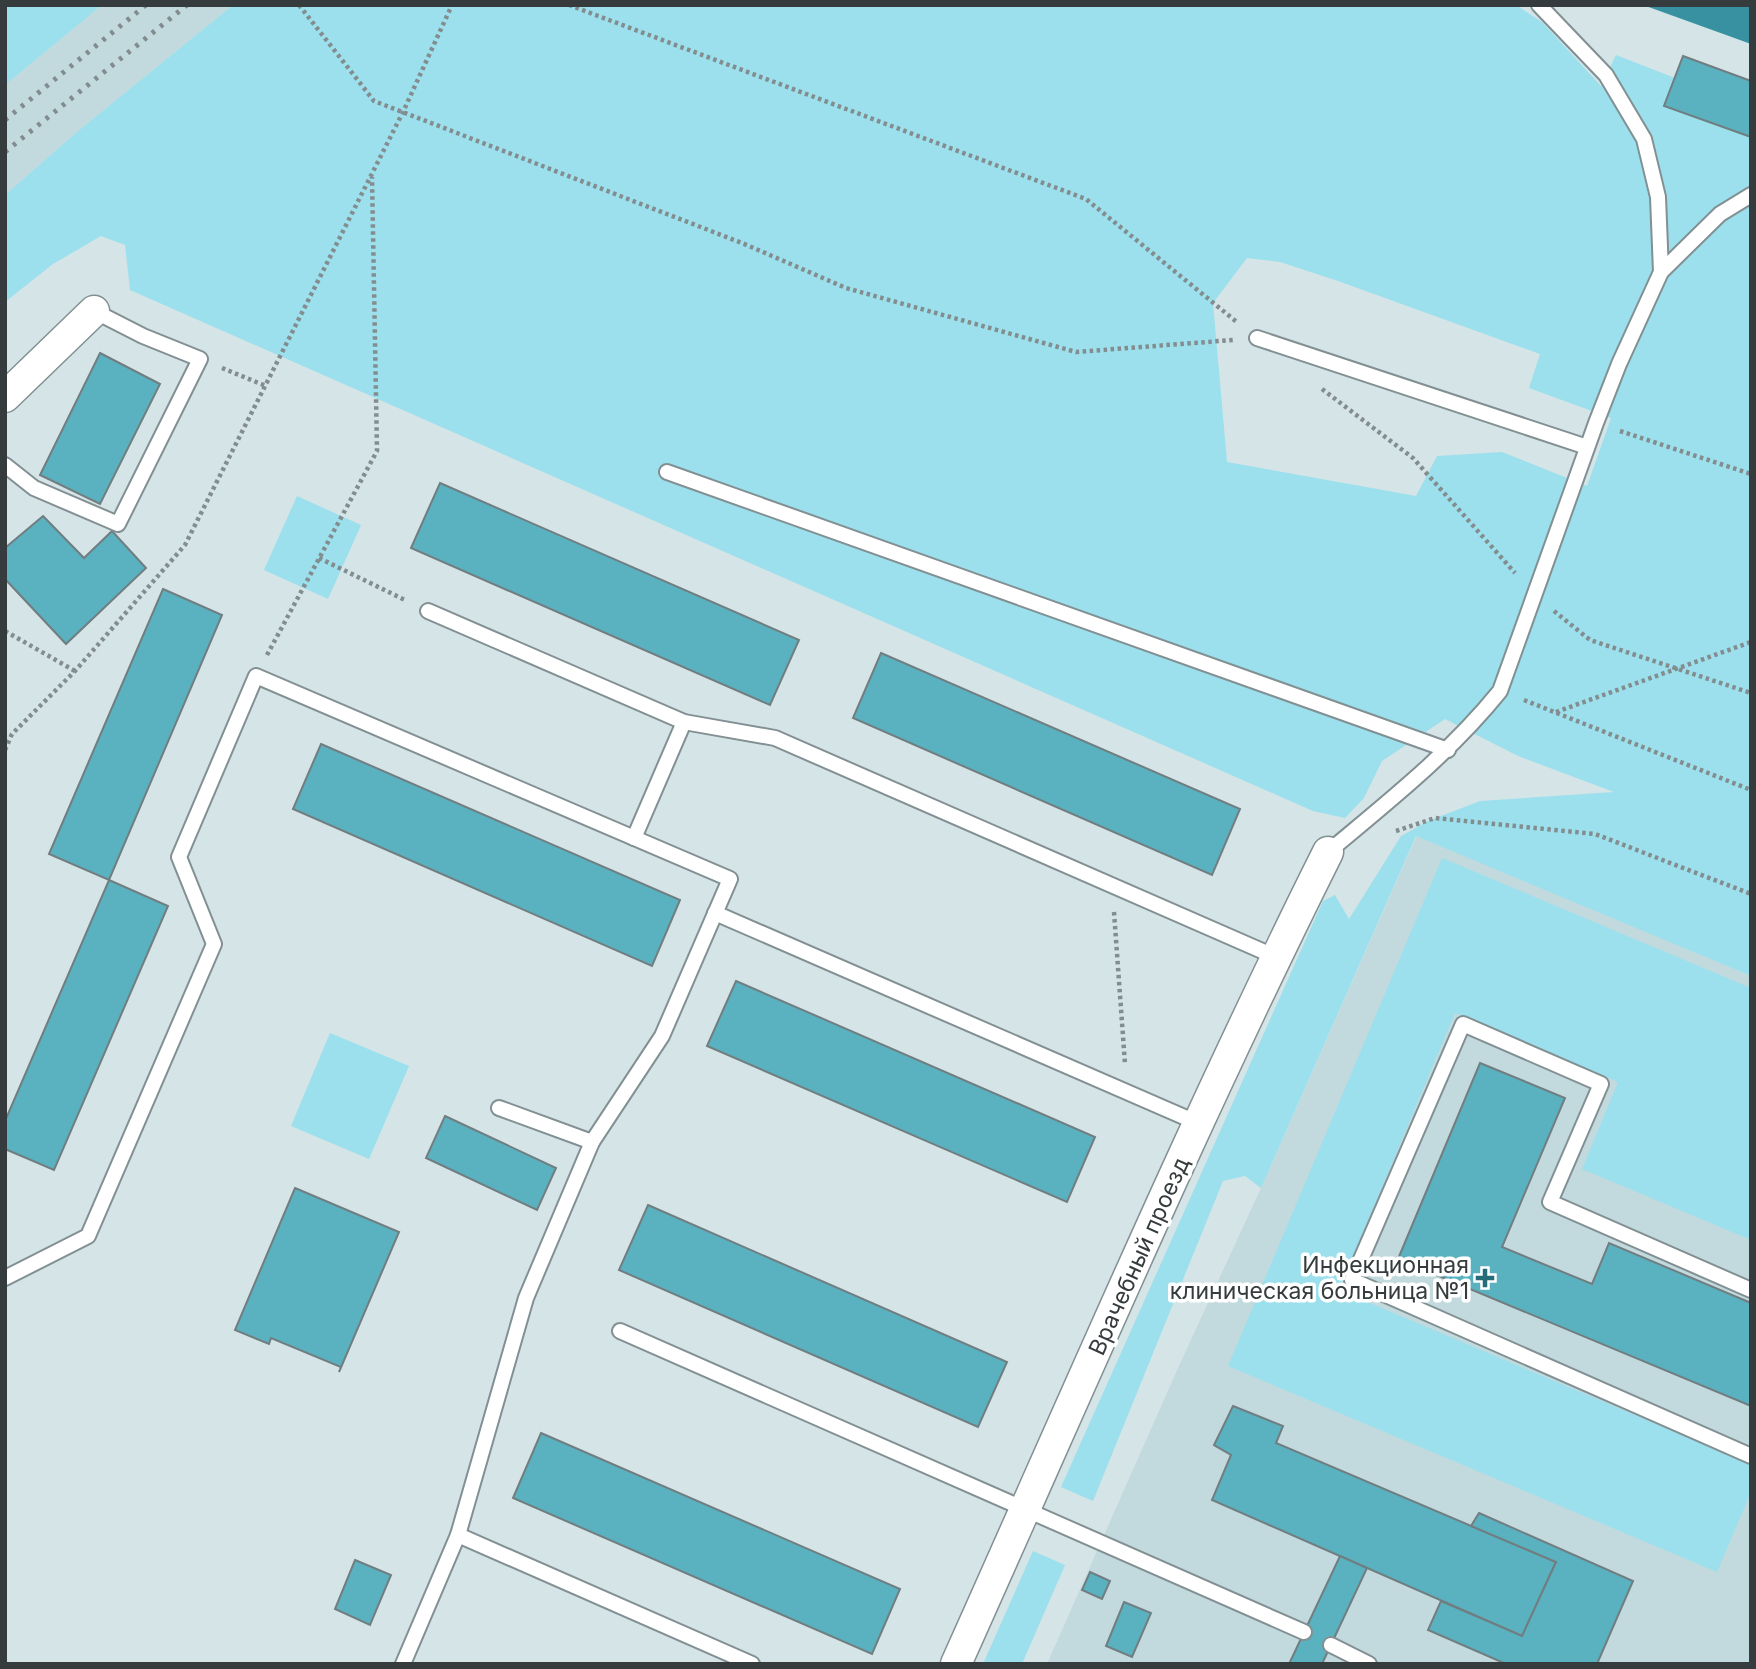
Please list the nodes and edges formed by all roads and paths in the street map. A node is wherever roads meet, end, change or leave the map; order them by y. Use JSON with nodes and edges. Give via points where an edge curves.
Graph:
{"nodes":[{"id":1,"x":299,"y":5,"type":"edge"},
{"id":2,"x":452,"y":5,"type":"edge"},
{"id":3,"x":569,"y":5,"type":"edge"},
{"id":4,"x":1539,"y":5,"type":"edge"},
{"id":5,"x":403,"y":112,"type":"junction"},
{"id":6,"x":372,"y":176,"type":"junction"},
{"id":7,"x":1751,"y":195,"type":"edge"},
{"id":8,"x":1661,"y":272,"type":"junction"},
{"id":9,"x":94,"y":310,"type":"joint"},
{"id":10,"x":1257,"y":338,"type":"junction"},
{"id":11,"x":200,"y":359,"type":"junction"},
{"id":12,"x":266,"y":386,"type":"junction"},
{"id":13,"x":1319,"y":386,"type":"dead end"},
{"id":14,"x":5,"y":397,"type":"edge"},
{"id":15,"x":1596,"y":423,"type":"junction"},
{"id":16,"x":1587,"y":447,"type":"junction"},
{"id":17,"x":5,"y":465,"type":"edge"},
{"id":18,"x":667,"y":472,"type":"dead end"},
{"id":19,"x":1751,"y":474,"type":"edge"},
{"id":20,"x":319,"y":558,"type":"junction"},
{"id":21,"x":1534,"y":594,"type":"junction"},
{"id":22,"x":428,"y":611,"type":"joint"},
{"id":23,"x":5,"y":631,"type":"edge"},
{"id":24,"x":1751,"y":642,"type":"edge"},
{"id":25,"x":1679,"y":668,"type":"junction"},
{"id":26,"x":75,"y":671,"type":"junction"},
{"id":27,"x":256,"y":676,"type":"junction"},
{"id":28,"x":1500,"y":691,"type":"junction"},
{"id":29,"x":1751,"y":693,"type":"edge"},
{"id":30,"x":1555,"y":712,"type":"junction"},
{"id":31,"x":684,"y":722,"type":"junction"},
{"id":32,"x":5,"y":750,"type":"edge"},
{"id":33,"x":1448,"y":750,"type":"junction"},
{"id":34,"x":1751,"y":790,"type":"edge"},
{"id":35,"x":1388,"y":833,"type":"dead end"},
{"id":36,"x":634,"y":838,"type":"junction"},
{"id":37,"x":1328,"y":852,"type":"joint"},
{"id":38,"x":1112,"y":886,"type":"junction"},
{"id":39,"x":1751,"y":894,"type":"edge"},
{"id":40,"x":715,"y":913,"type":"junction"},
{"id":41,"x":1276,"y":957,"type":"junction"},
{"id":42,"x":1127,"y":1093,"type":"junction"},
{"id":43,"x":499,"y":1108,"type":"dead end"},
{"id":44,"x":1198,"y":1123,"type":"junction"},
{"id":45,"x":592,"y":1142,"type":"junction"},
{"id":46,"x":5,"y":1278,"type":"edge"},
{"id":47,"x":1751,"y":1290,"type":"edge"},
{"id":48,"x":620,"y":1331,"type":"dead end"},
{"id":49,"x":1751,"y":1456,"type":"edge"},
{"id":50,"x":1026,"y":1508,"type":"junction"},
{"id":51,"x":458,"y":1535,"type":"junction"},
{"id":52,"x":1304,"y":1632,"type":"dead end"},
{"id":53,"x":1331,"y":1645,"type":"dead end"},
{"id":54,"x":403,"y":1664,"type":"edge"},
{"id":55,"x":752,"y":1664,"type":"edge"},
{"id":56,"x":956,"y":1664,"type":"edge"},
{"id":57,"x":1370,"y":1664,"type":"edge"}],
"edges":[{"from":1,"to":5,"type":"path","via":[[374,101]]},
{"from":2,"to":5,"type":"path"},
{"from":3,"to":10,"type":"path","via":[[1086,199]]},
{"from":4,"to":8,"type":"lane","via":[[1606,75],[1644,138],[1658,197]]},
{"from":5,"to":6,"type":"path"},
{"from":5,"to":10,"type":"path","via":[[846,288],[1076,352]]},
{"from":6,"to":12,"type":"path"},
{"from":6,"to":20,"type":"path","via":[[377,451]]},
{"from":7,"to":8,"type":"lane","via":[[1720,214]]},
{"from":8,"to":15,"type":"lane"},
{"from":9,"to":11,"type":"lane"},
{"from":9,"to":14,"type":"street"},
{"from":10,"to":16,"type":"lane"},
{"from":11,"to":12,"type":"path"},
{"from":11,"to":17,"type":"lane","via":[[118,524],[34,488]]},
{"from":12,"to":26,"type":"path","via":[[185,545]]},
{"from":13,"to":21,"type":"path","via":[[1413,458]]},
{"from":15,"to":16,"type":"lane"},
{"from":15,"to":19,"type":"path"},
{"from":16,"to":21,"type":"lane"},
{"from":18,"to":33,"type":"lane"},
{"from":20,"to":22,"type":"path"},
{"from":20,"to":27,"type":"path"},
{"from":21,"to":25,"type":"path","via":[[1590,640]]},
{"from":21,"to":28,"type":"lane"},
{"from":22,"to":31,"type":"lane"},
{"from":23,"to":26,"type":"path"},
{"from":24,"to":25,"type":"path"},
{"from":25,"to":29,"type":"path"},
{"from":25,"to":30,"type":"path"},
{"from":26,"to":32,"type":"path","via":[[12,734]]},
{"from":27,"to":36,"type":"lane"},
{"from":27,"to":46,"type":"lane","via":[[178,857],[214,944],[88,1236]]},
{"from":28,"to":30,"type":"path"},
{"from":28,"to":33,"type":"lane"},
{"from":30,"to":34,"type":"path"},
{"from":31,"to":36,"type":"lane"},
{"from":31,"to":38,"type":"lane","via":[[775,738]]},
{"from":33,"to":37,"type":"lane"},
{"from":35,"to":39,"type":"path","via":[[1435,818],[1595,834]]},
{"from":36,"to":40,"type":"lane","via":[[730,879]]},
{"from":37,"to":41,"type":"street","name":"Врачебный проезд"},
{"from":38,"to":41,"type":"lane"},
{"from":38,"to":42,"type":"path"},
{"from":40,"to":42,"type":"lane"},
{"from":40,"to":45,"type":"lane","via":[[662,1037]]},
{"from":41,"to":44,"type":"street","name":"Врачебный проезд"},
{"from":42,"to":44,"type":"lane"},
{"from":43,"to":45,"type":"lane"},
{"from":44,"to":50,"type":"street","name":"Врачебный проезд"},
{"from":45,"to":51,"type":"lane","via":[[526,1298]]},
{"from":47,"to":49,"type":"lane","via":[[1550,1202],[1601,1084],[1463,1024],[1352,1280]]},
{"from":48,"to":50,"type":"lane"},
{"from":50,"to":52,"type":"lane"},
{"from":50,"to":56,"type":"street","name":"Врачебный проезд"},
{"from":51,"to":54,"type":"lane"},
{"from":51,"to":55,"type":"lane"},
{"from":53,"to":57,"type":"lane"}]}
